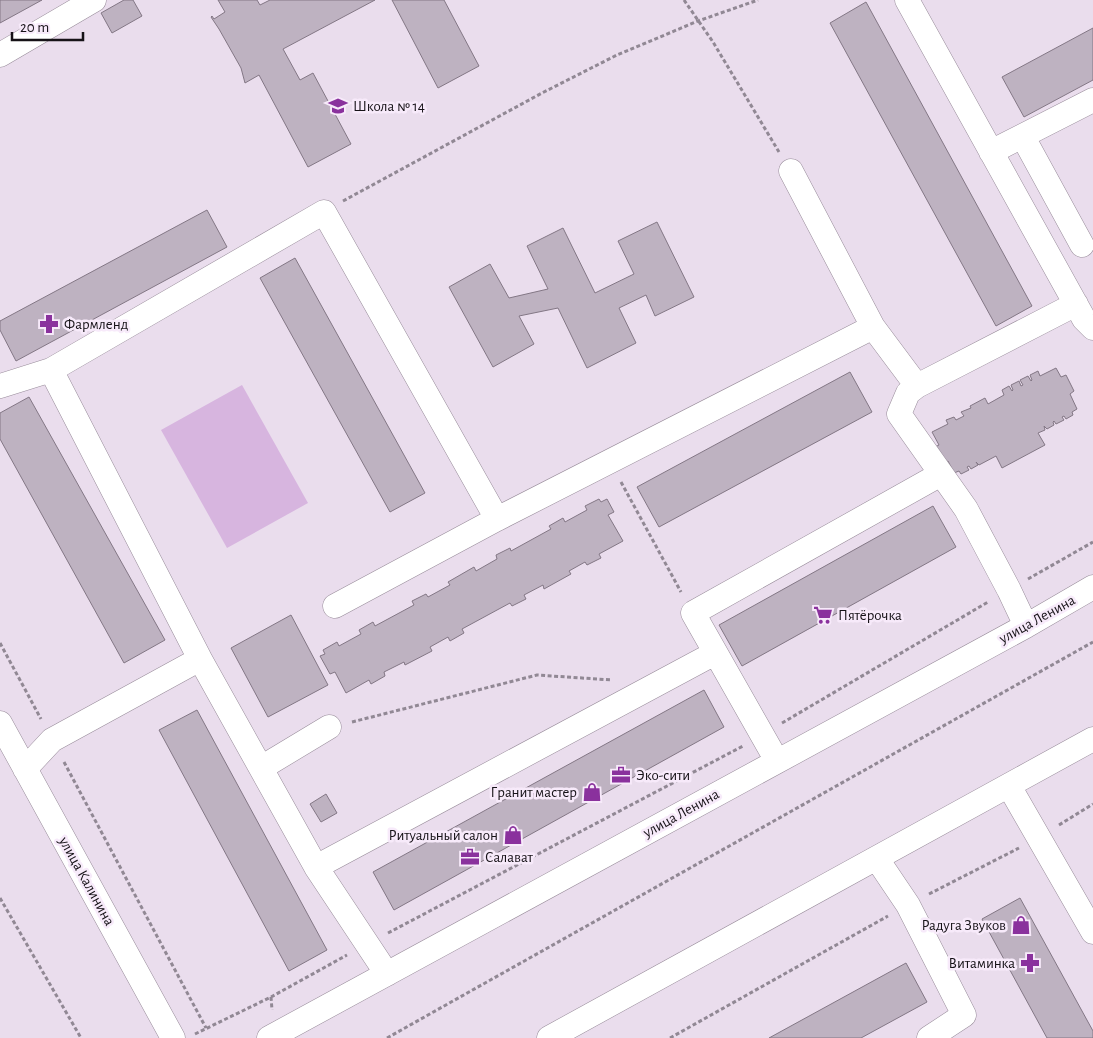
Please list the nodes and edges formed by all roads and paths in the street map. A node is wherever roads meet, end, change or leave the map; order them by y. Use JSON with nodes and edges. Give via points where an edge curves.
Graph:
{"nodes":[{"id":1,"x":94,"y":0,"type":"edge"},
{"id":2,"x":684,"y":0,"type":"edge"},
{"id":3,"x":758,"y":0,"type":"edge"},
{"id":4,"x":907,"y":0,"type":"edge"},
{"id":5,"x":698,"y":22,"type":"junction"},
{"id":6,"x":0,"y":55,"type":"edge"},
{"id":7,"x":1093,"y":100,"type":"edge"},
{"id":8,"x":1023,"y":137,"type":"junction"},
{"id":9,"x":991,"y":152,"type":"junction"},
{"id":10,"x":791,"y":171,"type":"joint"},
{"id":11,"x":324,"y":212,"type":"junction"},
{"id":12,"x":1082,"y":245,"type":"dead end"},
{"id":13,"x":1076,"y":304,"type":"junction"},
{"id":14,"x":873,"y":327,"type":"junction"},
{"id":15,"x":1093,"y":328,"type":"edge"},
{"id":16,"x":51,"y":370,"type":"junction"},
{"id":17,"x":0,"y":386,"type":"edge"},
{"id":18,"x":917,"y":386,"type":"junction"},
{"id":19,"x":610,"y":461,"type":"junction"},
{"id":20,"x":941,"y":474,"type":"junction"},
{"id":21,"x":497,"y":519,"type":"junction"},
{"id":22,"x":1093,"y":542,"type":"edge"},
{"id":23,"x":1093,"y":587,"type":"edge"},
{"id":24,"x":1010,"y":590,"type":"junction"},
{"id":25,"x":336,"y":606,"type":"dead end"},
{"id":26,"x":693,"y":613,"type":"junction"},
{"id":27,"x":1026,"y":626,"type":"junction"},
{"id":28,"x":1093,"y":642,"type":"edge"},
{"id":29,"x":0,"y":643,"type":"edge"},
{"id":30,"x":714,"y":653,"type":"junction"},
{"id":31,"x":200,"y":659,"type":"junction"},
{"id":32,"x":639,"y":694,"type":"junction"},
{"id":33,"x":0,"y":723,"type":"edge"},
{"id":34,"x":329,"y":728,"type":"joint"},
{"id":35,"x":763,"y":736,"type":"junction"},
{"id":36,"x":1093,"y":739,"type":"edge"},
{"id":37,"x":52,"y":740,"type":"junction"},
{"id":38,"x":777,"y":760,"type":"junction"},
{"id":39,"x":261,"y":768,"type":"junction"},
{"id":40,"x":25,"y":769,"type":"junction"},
{"id":41,"x":1009,"y":786,"type":"junction"},
{"id":42,"x":1093,"y":804,"type":"edge"},
{"id":43,"x":1039,"y":837,"type":"junction"},
{"id":44,"x":877,"y":859,"type":"junction"},
{"id":45,"x":316,"y":867,"type":"junction"},
{"id":46,"x":0,"y":898,"type":"edge"},
{"id":47,"x":908,"y":905,"type":"junction"},
{"id":48,"x":1093,"y":932,"type":"edge"},
{"id":49,"x":366,"y":944,"type":"junction"},
{"id":50,"x":387,"y":974,"type":"junction"},
{"id":51,"x":81,"y":1038,"type":"edge"},
{"id":52,"x":173,"y":1038,"type":"edge"},
{"id":53,"x":268,"y":1038,"type":"edge"},
{"id":54,"x":387,"y":1038,"type":"edge"},
{"id":55,"x":549,"y":1038,"type":"edge"},
{"id":56,"x":670,"y":1038,"type":"edge"},
{"id":57,"x":929,"y":1038,"type":"edge"}],
"edges":[{"from":1,"to":6,"type":"street"},
{"from":2,"to":5,"type":"path"},
{"from":3,"to":5,"type":"path"},
{"from":4,"to":9,"type":"street"},
{"from":5,"to":10,"type":"path"},
{"from":5,"to":11,"type":"path","via":[[617,55]]},
{"from":7,"to":8,"type":"street"},
{"from":8,"to":9,"type":"street"},
{"from":8,"to":12,"type":"street"},
{"from":9,"to":13,"type":"street"},
{"from":10,"to":14,"type":"street"},
{"from":11,"to":16,"type":"street"},
{"from":11,"to":21,"type":"street"},
{"from":13,"to":15,"type":"street"},
{"from":13,"to":18,"type":"street"},
{"from":14,"to":18,"type":"street"},
{"from":14,"to":19,"type":"street"},
{"from":16,"to":17,"type":"street"},
{"from":16,"to":31,"type":"street"},
{"from":18,"to":20,"type":"street","via":[[908,393],[899,414]]},
{"from":19,"to":21,"type":"street"},
{"from":19,"to":26,"type":"path"},
{"from":20,"to":24,"type":"street","via":[[966,509]]},
{"from":20,"to":26,"type":"street"},
{"from":21,"to":25,"type":"street"},
{"from":22,"to":24,"type":"path"},
{"from":23,"to":27,"type":"street","name":"улица Ленина"},
{"from":24,"to":27,"type":"street"},
{"from":24,"to":35,"type":"path","via":[[798,712]]},
{"from":26,"to":30,"type":"street"},
{"from":27,"to":38,"type":"street","name":"улица Ленина"},
{"from":28,"to":54,"type":"path"},
{"from":29,"to":37,"type":"path"},
{"from":30,"to":32,"type":"street"},
{"from":30,"to":35,"type":"street"},
{"from":31,"to":37,"type":"street"},
{"from":31,"to":39,"type":"street"},
{"from":32,"to":34,"type":"path","via":[[618,680],[537,675]]},
{"from":32,"to":45,"type":"street"},
{"from":33,"to":40,"type":"street","name":"улица Калинина"},
{"from":34,"to":39,"type":"street"},
{"from":35,"to":38,"type":"street"},
{"from":35,"to":49,"type":"path"},
{"from":36,"to":41,"type":"street"},
{"from":37,"to":40,"type":"street"},
{"from":37,"to":49,"type":"path","via":[[206,1028],[271,997]]},
{"from":38,"to":50,"type":"street","name":"улица Ленина"},
{"from":39,"to":45,"type":"street"},
{"from":40,"to":52,"type":"street","name":"улица Калинина"},
{"from":41,"to":43,"type":"street"},
{"from":41,"to":44,"type":"street"},
{"from":42,"to":43,"type":"path"},
{"from":43,"to":47,"type":"path"},
{"from":43,"to":48,"type":"street"},
{"from":44,"to":47,"type":"street"},
{"from":44,"to":55,"type":"street"},
{"from":45,"to":49,"type":"street"},
{"from":46,"to":51,"type":"path"},
{"from":47,"to":56,"type":"path"},
{"from":47,"to":57,"type":"street","via":[[964,1015]]},
{"from":49,"to":50,"type":"street"},
{"from":50,"to":53,"type":"street","name":"улица Ленина"}]}
